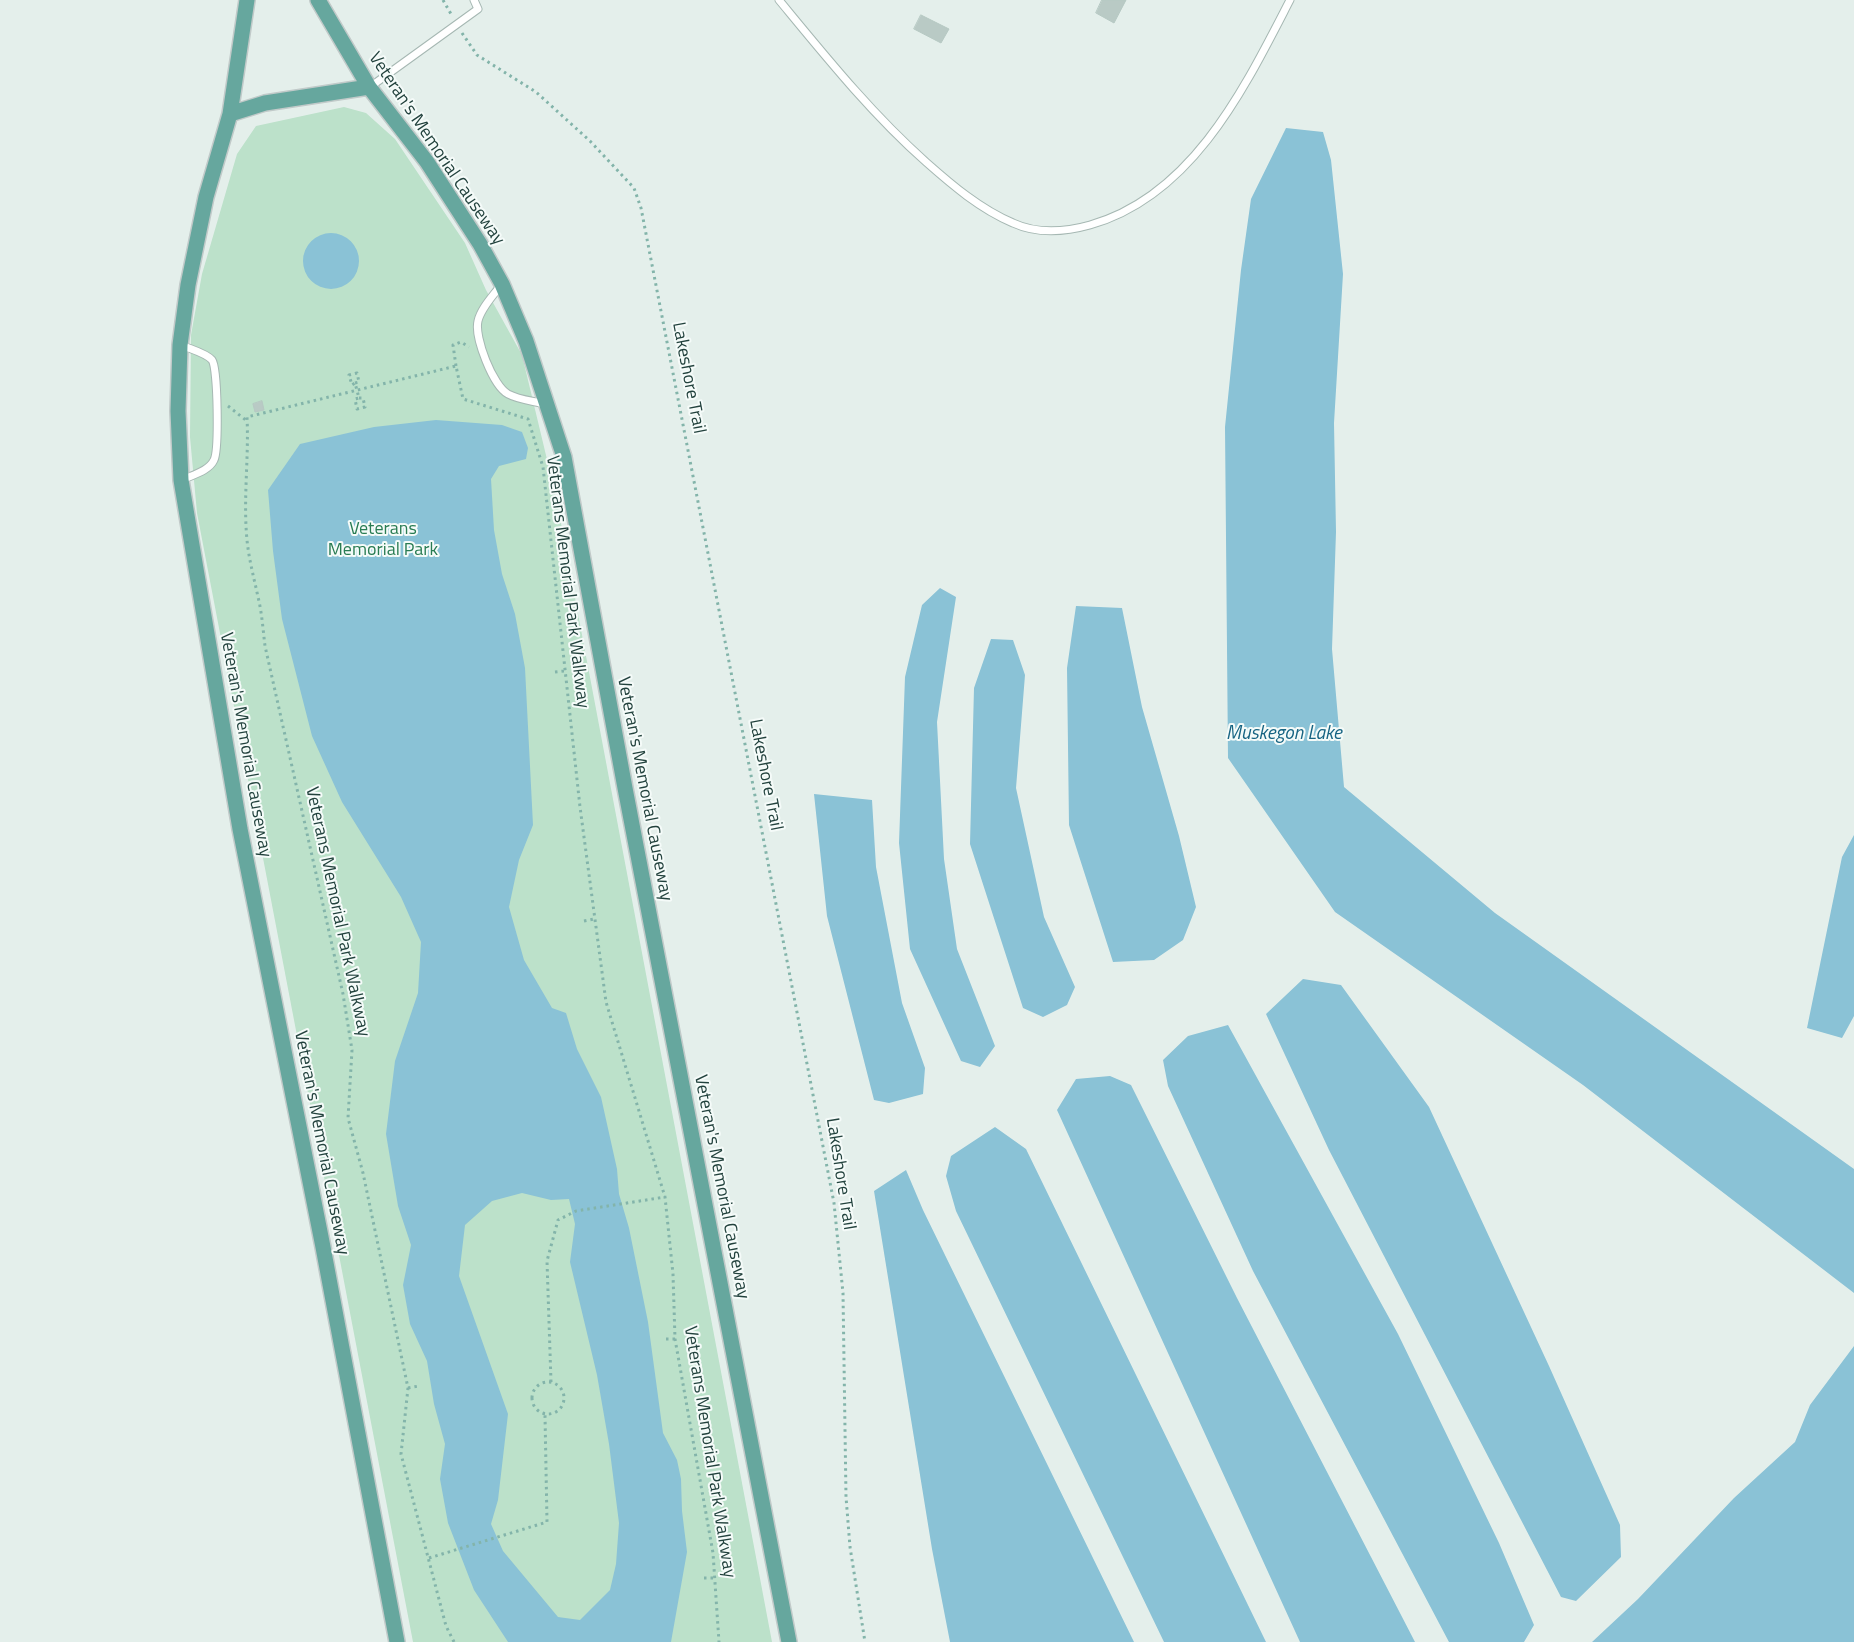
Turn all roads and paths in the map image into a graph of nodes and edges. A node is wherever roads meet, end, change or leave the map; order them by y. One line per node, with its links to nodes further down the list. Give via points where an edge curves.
1 (247, 0): 9 (main road, Veteran's Memorial Causeway)
2 (318, 0): 8 (main road, Veteran's Memorial Causeway)
3 (443, 0): 7 (path, Lakeshore Trail)
4 (474, 0): 7 (lane, via 478,9)
5 (779, 0): 6 (lane, via 850,87 900,139 952,185 1014,224 1041,230 1069,231 1113,218 1188,164 1229,112)
6 (1290, 0)
7 (458, 25): 8 (lane); 39 (path, Lakeshore Trail, via 477,56 536,92 590,141 634,188 641,208 834,1203 842,1293 847,1514)
8 (369, 87): 9 (main road, via 265,102); 10 (main road, Veteran's Memorial Causeway, via 427,162)
9 (230, 114): 11 (main road, Veteran's Memorial Causeway, via 204,207)
10 (502, 284): 12 (lane, via 478,319 477,332); 18 (main road, Veteran's Memorial Causeway)
11 (180, 345): 17 (lane, via 211,360); 20 (main road, Veteran's Memorial Causeway)
12 (485, 358): 13 (path, via 461,342 453,345); 18 (lane, via 502,391)
13 (456, 366): 15 (path); 21 (path, Veterans Memorial Park Walkway, via 463,399 528,419 543,467)
14 (355, 384): 15 (path)
15 (356, 391): 16 (path); 19 (path, via 247,417)
16 (359, 398)
17 (216, 399): 19 (path); 20 (lane, via 215,459 206,469)
18 (548, 405): 38 (main road, Veteran's Memorial Causeway, via 564,457)
19 (247, 422): 30 (path, Veterans Memorial Park Walkway, via 245,500 250,565 283,733 343,994 352,1050 348,1118 363,1173)
20 (181, 480): 35 (main road, Veteran's Memorial Causeway, via 240,829)
21 (564, 671): 22 (path); 23 (path, Veterans Memorial Park Walkway)
22 (554, 672)
23 (594, 919): 24 (path); 25 (path, Veterans Memorial Park Walkway, via 606,1002)
24 (584, 921)
25 (665, 1197): 26 (path, Veterans Memorial Park Walkway, via 673,1274); 28 (path, via 576,1211 558,1220 547,1261)
26 (675, 1339): 27 (path); 34 (path, Veterans Memorial Park Walkway, via 696,1449)
27 (666, 1340)
28 (551, 1382): 31 (path, via 538,1385 532,1396 534,1407); 31 (path, via 562,1390 565,1400 561,1409)
29 (419, 1386): 30 (path)
30 (408, 1388): 32 (path, Veterans Memorial Park Walkway, via 401,1454)
31 (545, 1415): 32 (path, via 548,1522)
32 (428, 1558): 36 (path, Veterans Memorial Park Walkway, via 446,1626)
33 (704, 1578): 34 (path)
34 (715, 1578): 37 (path, Veterans Memorial Park Walkway)
35 (397, 1642)
36 (454, 1642)
37 (719, 1642)
38 (789, 1642)
39 (865, 1642)

